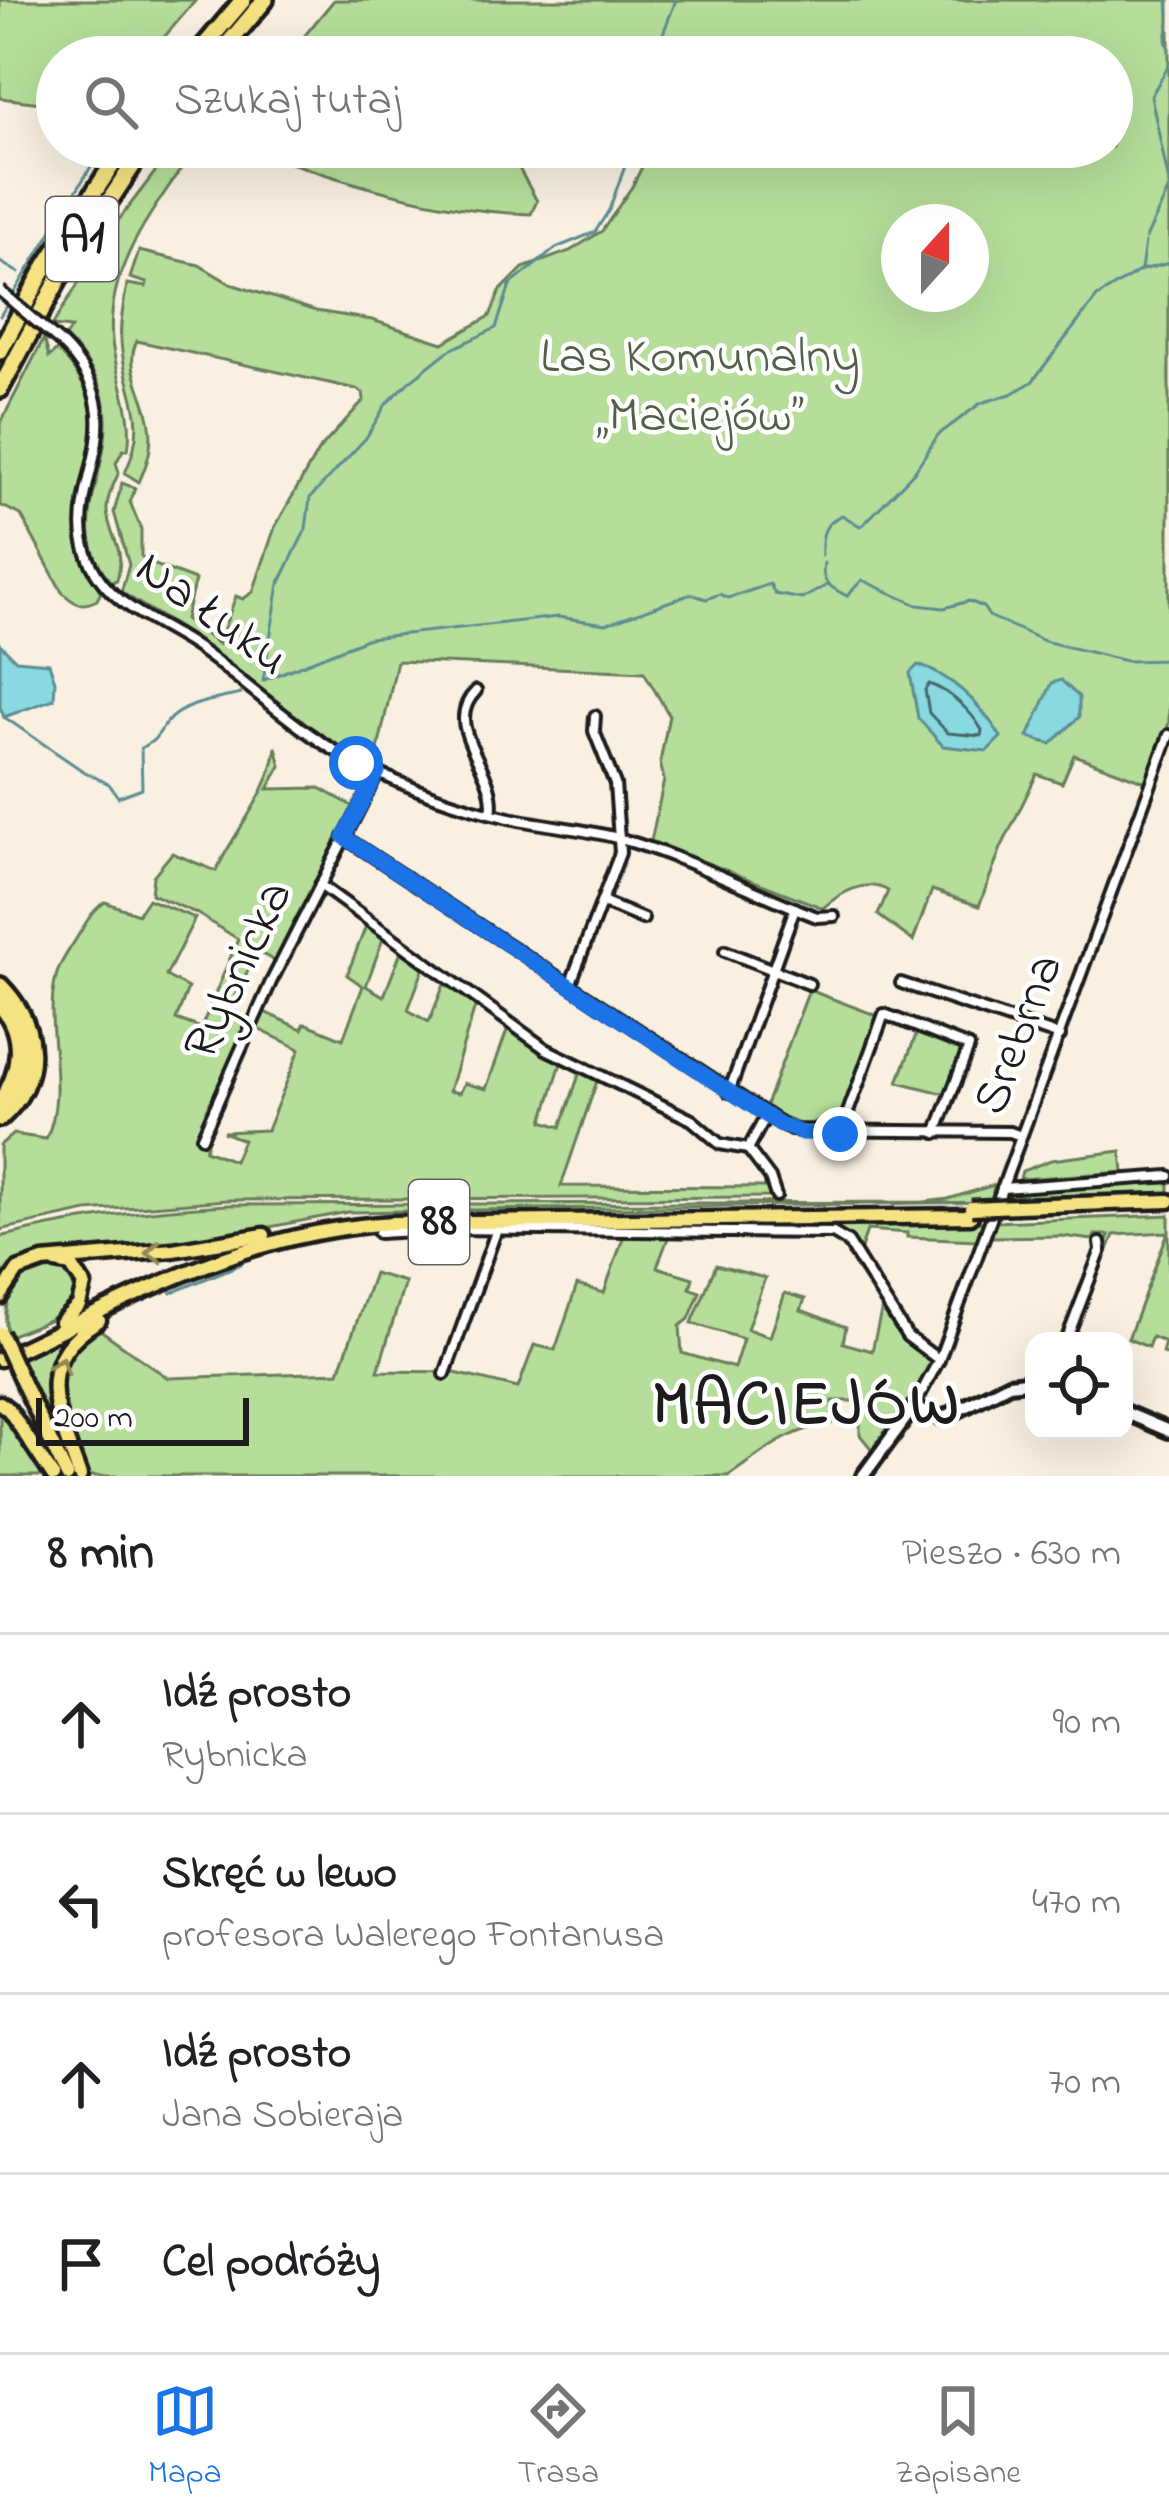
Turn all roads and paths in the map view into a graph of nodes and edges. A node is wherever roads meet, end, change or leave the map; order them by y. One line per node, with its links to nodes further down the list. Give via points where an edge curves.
1 (243, 0): 3 (highway)
2 (265, 0): 4 (highway)
3 (213, 36)
4 (235, 36)
5 (110, 168): 8 (highway, A1)
6 (131, 168): 9 (highway, A1, via 63,271)
7 (0, 291): 13 (street, Na Łuku, bridge, via 90,378 100,432 82,527 103,584 331,748)
8 (0, 351)
9 (0, 389)
10 (476, 691): 14 (street, via 462,720 492,796)
11 (595, 716): 16 (street, via 614,775)
12 (1169, 736): 29 (street, Srebrna)
13 (378, 772): 14 (street, Na Łuku); 15 (street, Rybnicka)
14 (490, 813): 16 (street, Na Łuku)
15 (344, 837): 17 (street, Rybnicka); 26 (street)
16 (620, 838): 18 (street); 19 (street, Na Łuku)
17 (320, 885): 37 (street, Rybnicka); 38 (street, via 541,1046 692,1120 720,1144)
18 (602, 902): 21 (street); 26 (street)
19 (795, 908): 20 (street, Na Łuku); 23 (street)
20 (834, 916)
21 (643, 919)
22 (725, 951): 23 (street)
23 (773, 971): 25 (street); 30 (street)
24 (901, 983): 29 (street)
25 (809, 984)
26 (570, 985): 30 (street)
27 (0, 986): 33 (highway, via 25,1017 32,1057 24,1089)
28 (0, 1004): 31 (highway, via 20,1056)
29 (1060, 1036): 36 (street, Srebrna)
30 (729, 1092): 32 (street)
31 (0, 1104)
32 (766, 1116): 35 (street, via 796,1132); 38 (street)
33 (0, 1118)
34 (936, 1133): 35 (street); 35 (street, via 969,1047 884,1014); 36 (street)
35 (840, 1134)
36 (1021, 1136): 40 (street, Srebrna)
37 (202, 1137)
38 (748, 1149): 41 (street)
39 (1169, 1176): 40 (street)
40 (1002, 1188): 55 (street, Srebrna)
41 (776, 1196)
42 (1169, 1204): 43 (main road, 88, bridge)
43 (971, 1212): 46 (main road, 88, via 393,1215); 49 (main road, 88, via 355,1225 242,1250)
44 (497, 1229): 45 (street); 55 (street, via 824,1232 844,1238 907,1336); 56 (street)
45 (379, 1233)
46 (264, 1235): 48 (main road, one-way to 48); 51 (main road, 88)
47 (1100, 1243): 52 (street)
48 (43, 1261): 50 (main road, via 18,1270); 51 (main road, via 71,1265 84,1285 79,1305)
49 (151, 1288): 54 (main road, 88); 64 (main road, one-way to 49, via 53,1391 58,1360 88,1327)
50 (0, 1297)
51 (61, 1322): 54 (main road, 88)
52 (1069, 1332)
53 (0, 1333): 63 (main road, bridge)
54 (0, 1355)
55 (938, 1360): 59 (street, Srebrna)
56 (445, 1374)
57 (1025, 1383): 59 (street, via 938,1418)
58 (0, 1403): 62 (main road)
59 (913, 1408): 65 (street)
60 (1133, 1416): 61 (street)
61 (1169, 1431)
62 (53, 1476)
63 (67, 1476)
64 (80, 1476)
65 (863, 1476)

